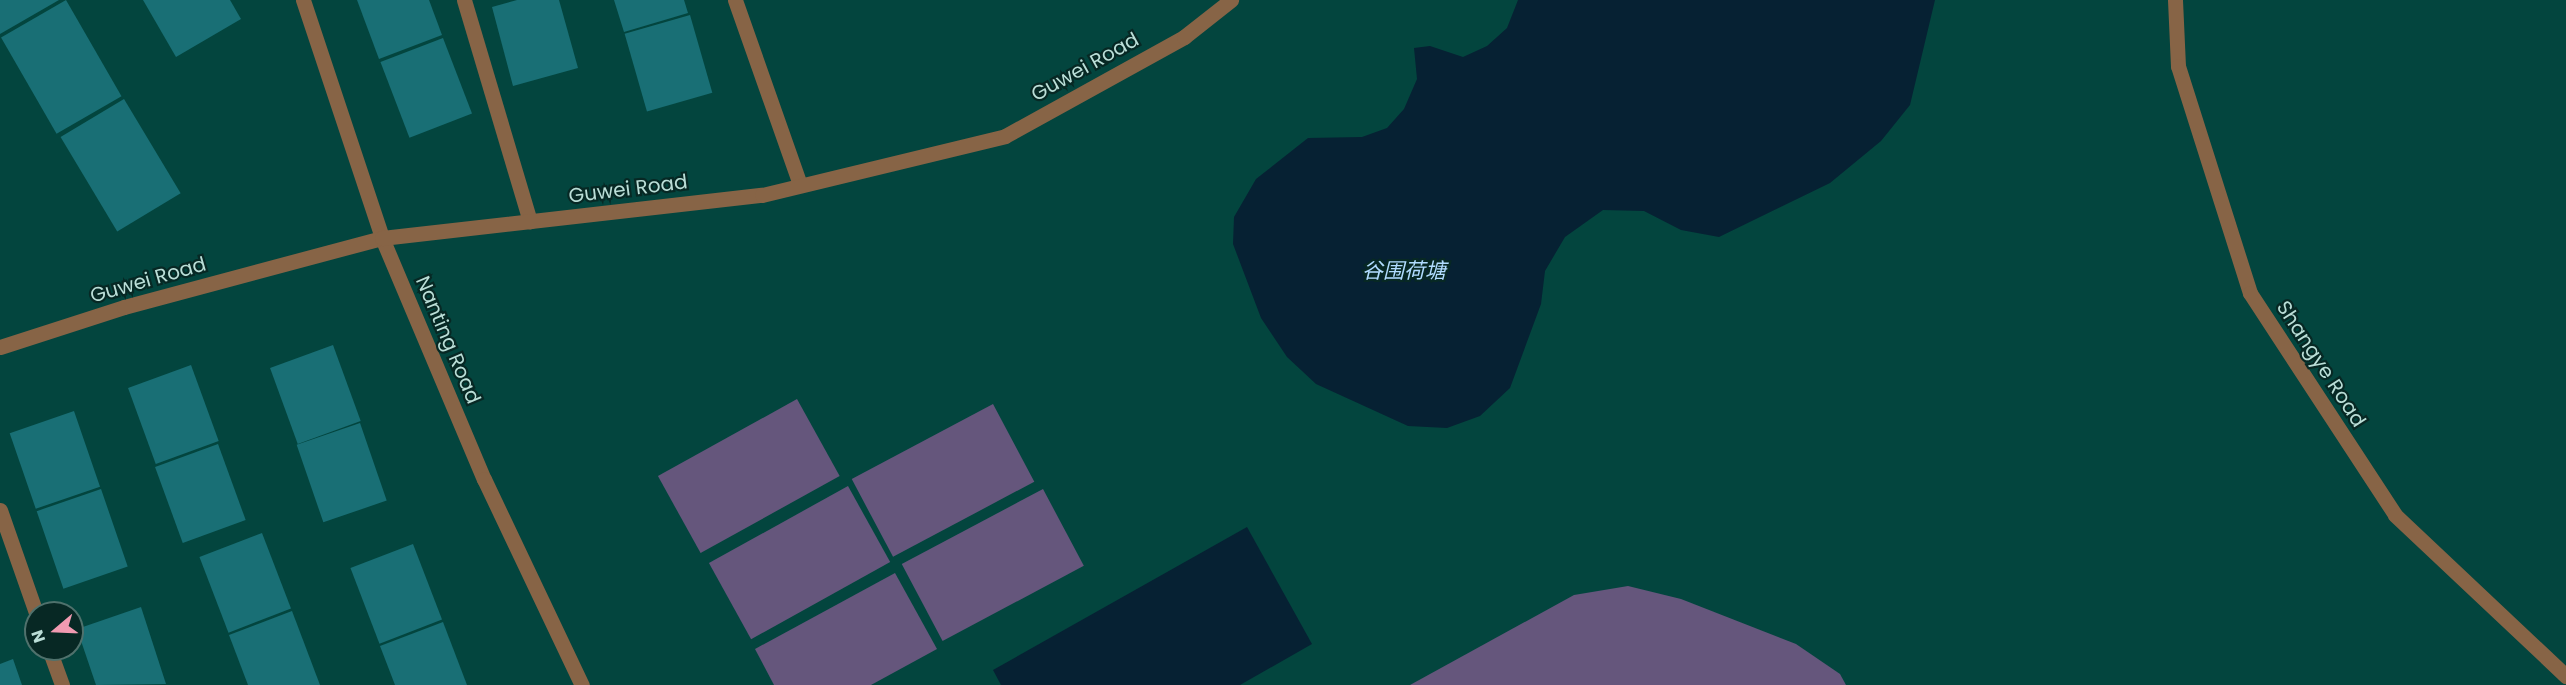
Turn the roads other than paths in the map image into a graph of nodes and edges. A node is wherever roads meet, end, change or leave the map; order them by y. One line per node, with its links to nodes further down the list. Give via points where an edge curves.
1 (303, 0): 8 (street, Nanting Road)
2 (464, 0): 7 (street)
3 (735, 0): 6 (street)
4 (1231, 0): 6 (street, Guwei Road, via 1184,36 1005,136)
5 (2175, 0): 13 (street, Shangye Road, via 2178,66 2250,293 2395,515)
6 (800, 185): 7 (street, Guwei Road, via 762,195)
7 (530, 221): 8 (street, Guwei Road)
8 (382, 238): 9 (street, Guwei Road, via 124,307); 15 (street, Nanting Road, via 484,479)
9 (0, 347)
10 (0, 510): 11 (street)
11 (32, 601)
12 (53, 661): 14 (street)
13 (2566, 676)
14 (62, 685)
15 (582, 685)

